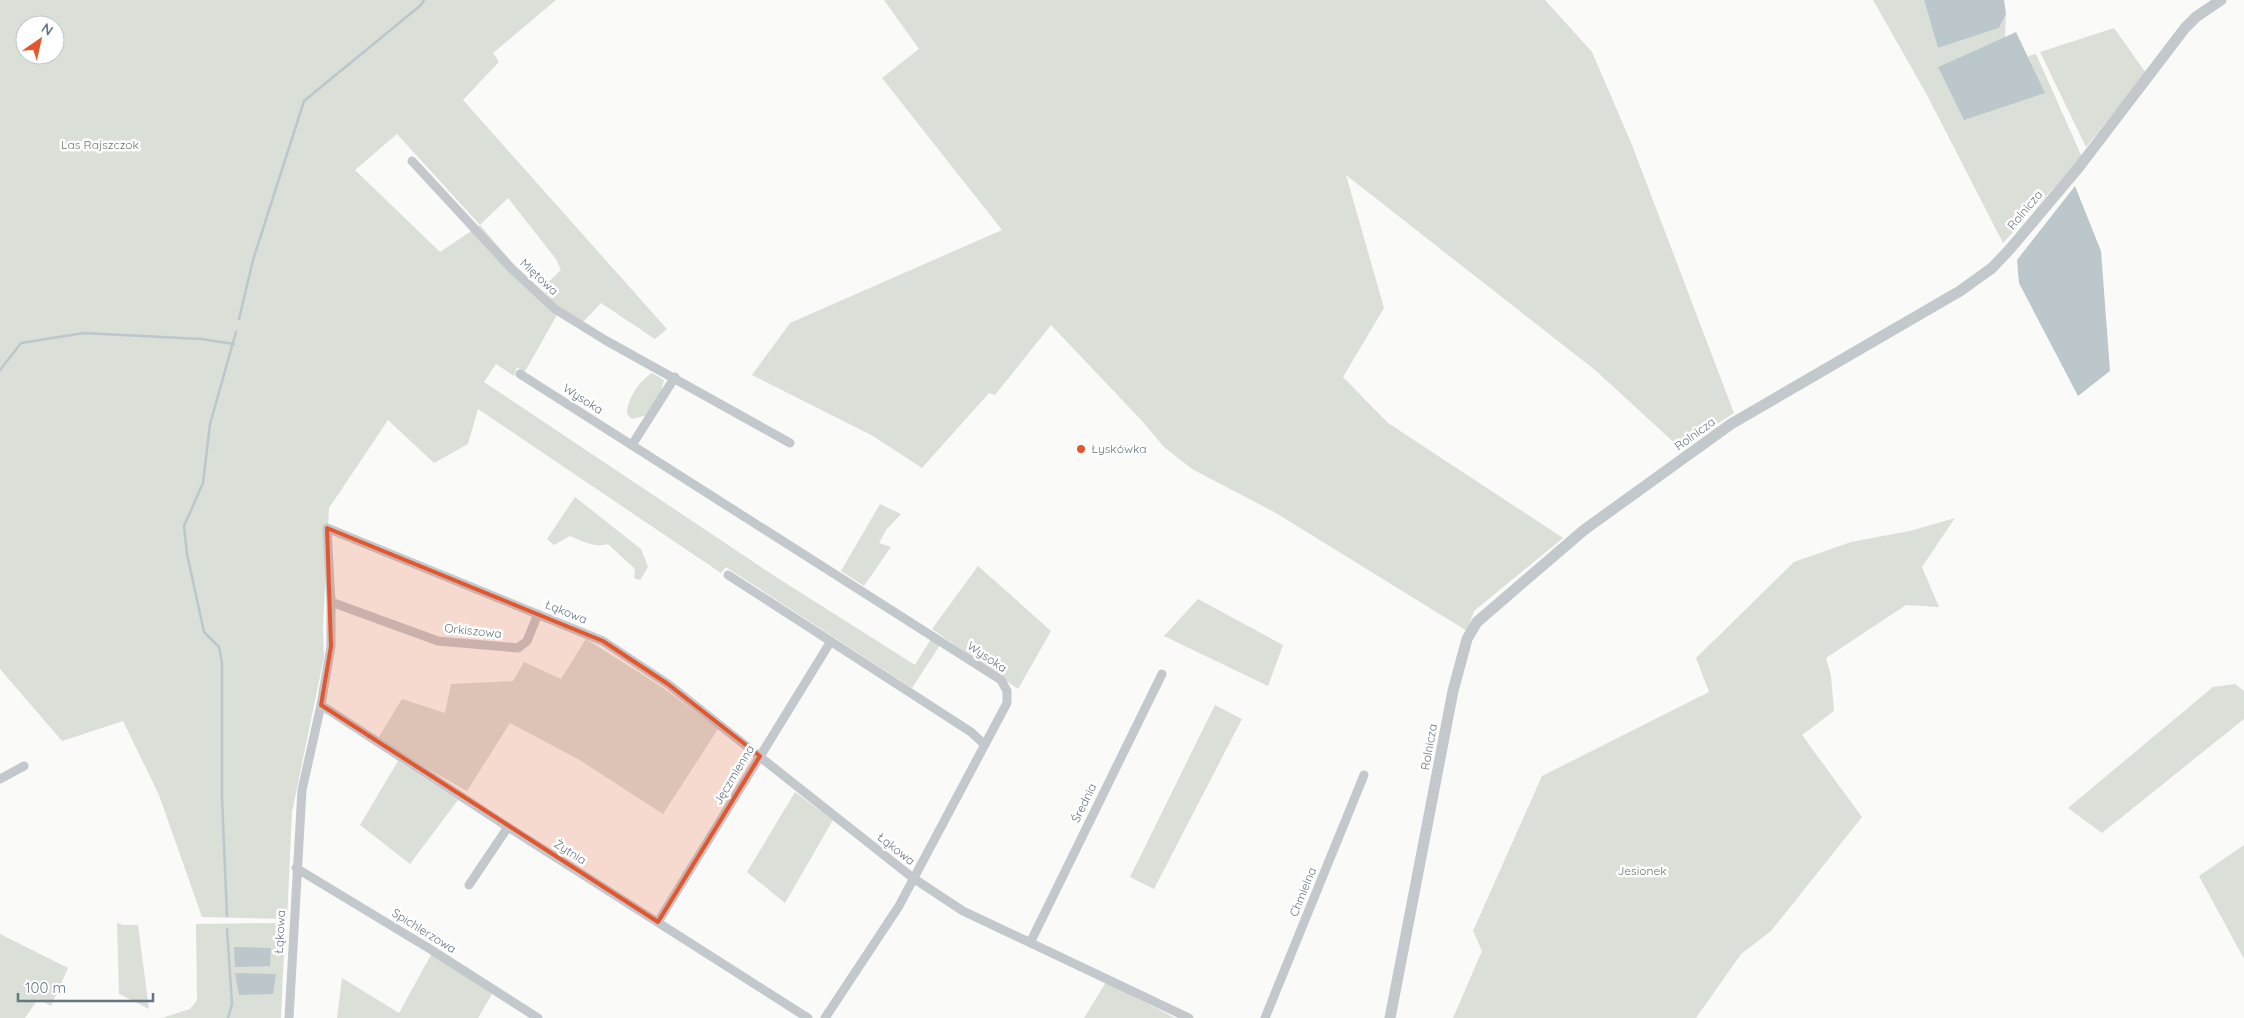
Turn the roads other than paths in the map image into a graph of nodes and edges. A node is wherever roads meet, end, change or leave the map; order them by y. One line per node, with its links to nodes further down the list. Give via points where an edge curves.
1 (2221, 0): 30 (street, Rolnicza, via 2185,28 2079,167 1992,268 1960,291 1731,424 1584,530 1477,622 1467,639 1453,691)
2 (412, 161): 4 (street, Miętowa, via 510,267 555,309)
3 (520, 374): 6 (street, Wysoka)
4 (675, 377): 5 (street, Miętowa); 6 (street)
5 (790, 443)
6 (632, 445): 13 (street, Wysoka, via 1001,680 1008,691 1007,703)
7 (728, 575): 10 (street)
8 (331, 602): 9 (street, Orkiszowa, via 438,641 518,648 527,641); 9 (street, Łąkowa, via 327,528); 12 (street, Łąkowa, via 331,646)
9 (538, 614): 14 (street, Łąkowa, via 603,641 635,661)
10 (832, 641): 13 (street); 14 (street, Jęczmienna)
11 (1162, 674): 23 (street, Średnia)
12 (321, 705): 18 (street, Żytnia); 19 (street, Łąkowa, via 302,790)
13 (985, 744): 20 (street, Wysoka)
14 (760, 756): 20 (street, Łąkowa); 22 (street, Jęczmienna)
15 (24, 766): 17 (street)
16 (1364, 775): 29 (street, Chmielna)
17 (0, 779)
18 (508, 827): 21 (street); 22 (street, Żytnia)
19 (296, 868): 24 (street, Łąkowa); 25 (street, Spichlerzowa)
20 (913, 878): 23 (street, Łąkowa, via 963,911); 27 (street, Wysoka, via 899,906)
21 (469, 885)
22 (658, 922): 26 (street, Żytnia)
23 (1030, 943): 28 (street, Łąkowa)
24 (288, 1018)
25 (538, 1018)
26 (808, 1018)
27 (825, 1018)
28 (1189, 1018)
29 (1265, 1018)
30 (1390, 1018)

